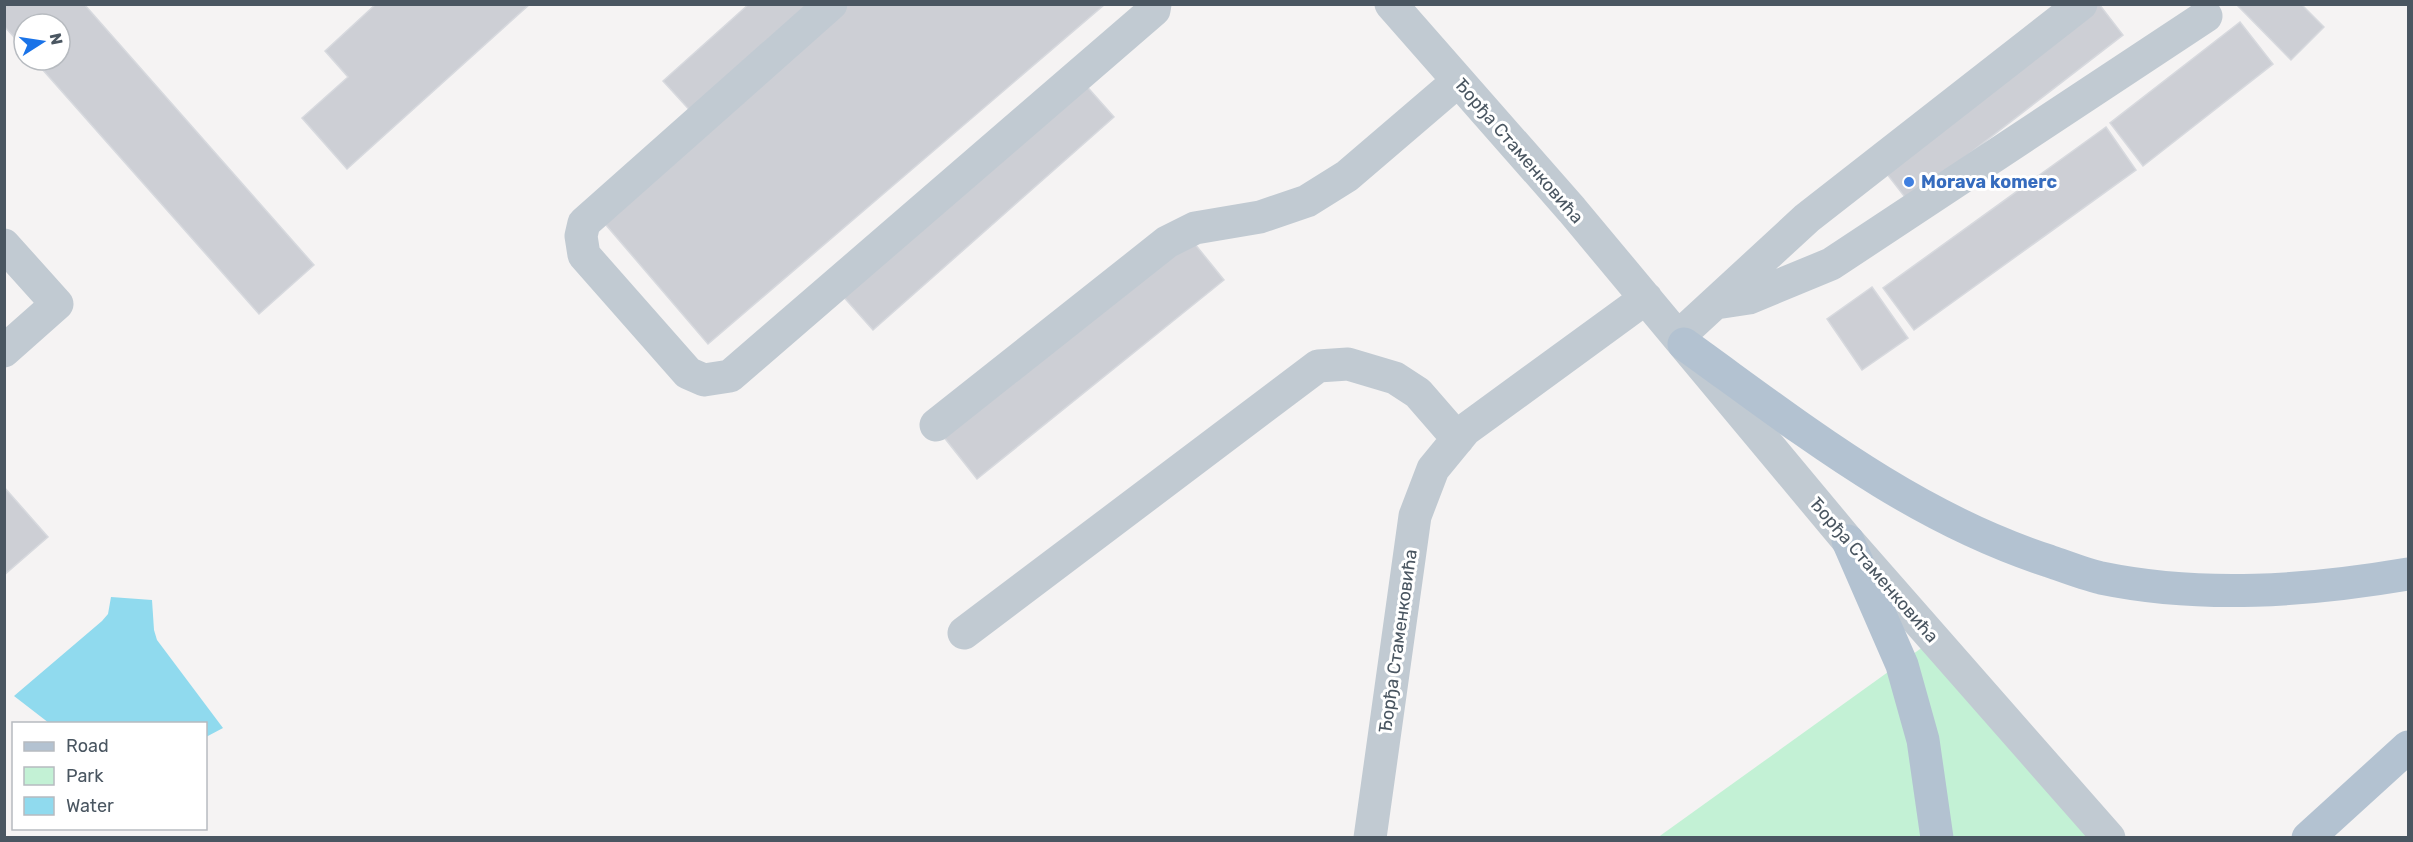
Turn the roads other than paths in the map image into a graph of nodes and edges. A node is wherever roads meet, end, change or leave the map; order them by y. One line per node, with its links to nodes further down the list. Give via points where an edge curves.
1 (831, 4): 2 (street, via 584,223 584,255 688,373 704,380 730,375 1154,10)
2 (1155, 4)
3 (1391, 4): 6 (street, Ђорђа Стаменковића)
4 (2081, 4): 9 (street, via 1808,218)
5 (2206, 16): 9 (street, via 1831,264 1749,298)
6 (1458, 81): 8 (street, Ђорђа Стаменковића); 12 (street, via 1347,176 1307,201 1260,217 1195,228 1167,242)
7 (4, 245): 11 (street, via 57,304)
8 (1646, 298): 10 (street, Ђорђа Стаменковића); 13 (street, Ђорђа Стаменковића, via 1464,430)
9 (1716, 303): 10 (street)
10 (1681, 341): 14 (street, Ђорђа Стаменковића); 15 (main road, via 1835,452 1916,504 2010,548 2100,578 2178,589 2260,591 2342,585)
11 (4, 351)
12 (936, 425)
13 (1458, 439): 16 (street, via 1418,393 1395,378 1348,364 1318,366); 18 (street, Ђорђа Стаменковића, via 1433,469 1415,516)
14 (1848, 541): 19 (main road, via 1902,665 1923,740); 20 (street, Ђорђа Стаменковића)
15 (2409, 574)
16 (964, 633)
17 (2409, 747): 21 (main road)
18 (1370, 837)
19 (1937, 837)
20 (2109, 837)
21 (2308, 837)

